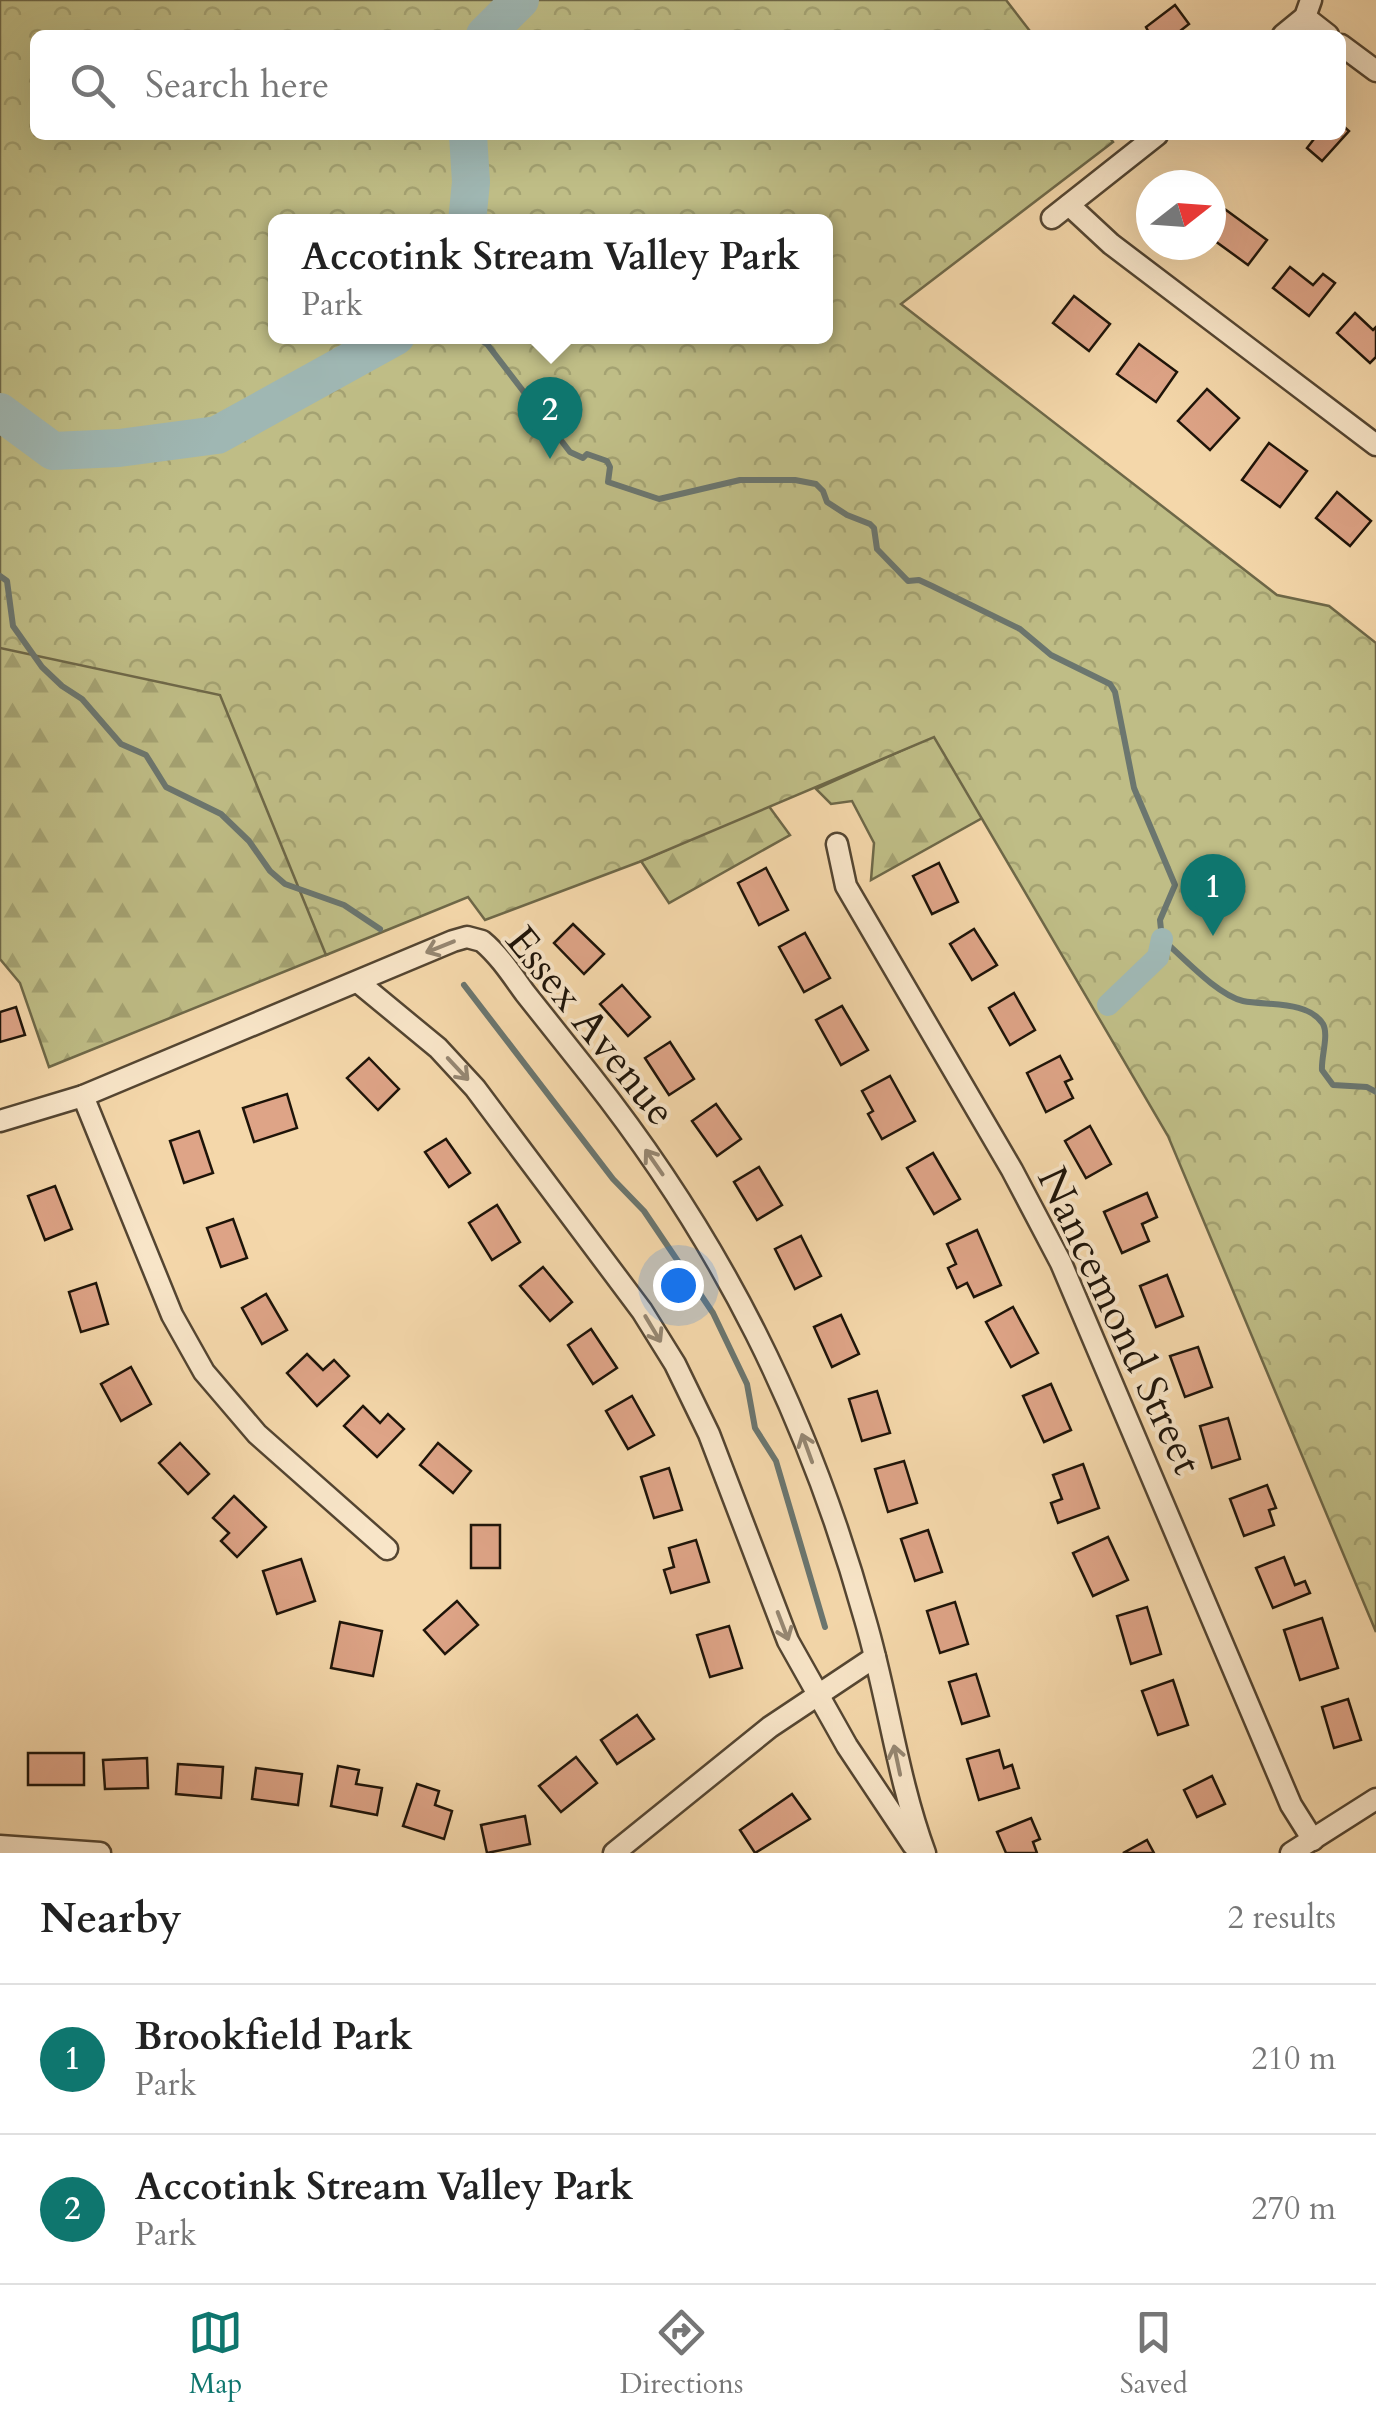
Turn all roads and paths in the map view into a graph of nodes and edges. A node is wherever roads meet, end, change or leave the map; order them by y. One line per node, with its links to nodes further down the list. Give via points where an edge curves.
1 (1308, 8): 2 (street); 3 (street)
2 (1288, 30)
3 (1324, 30)
4 (1346, 48): 5 (street)
5 (1376, 71)
6 (1151, 140): 7 (street, via 1060,212 1112,244)
7 (1376, 445)
8 (837, 844): 16 (street, Nancemond Street, via 846,886 1062,1263 1291,1805)
9 (358, 982): 10 (street); 13 (street, Essex Avenue, one-way to 9, via 830,1508 763,1343 679,1198 610,1100 476,938); 14 (street, Essex Avenue, one-way to 14, via 475,1088 642,1310 709,1434 788,1641)
10 (83, 1096): 11 (street); 12 (street, via 172,1315 204,1372 258,1434)
11 (0, 1122)
12 (387, 1549)
13 (875, 1657): 14 (street); 20 (street, Essex Avenue, one-way to 13)
14 (818, 1694): 19 (street); 20 (street, Essex Avenue)
15 (1376, 1800): 16 (street)
16 (1313, 1840): 21 (street)
17 (0, 1846): 18 (street)
18 (98, 1853)
19 (614, 1853)
20 (921, 1853)
21 (1292, 1853)

